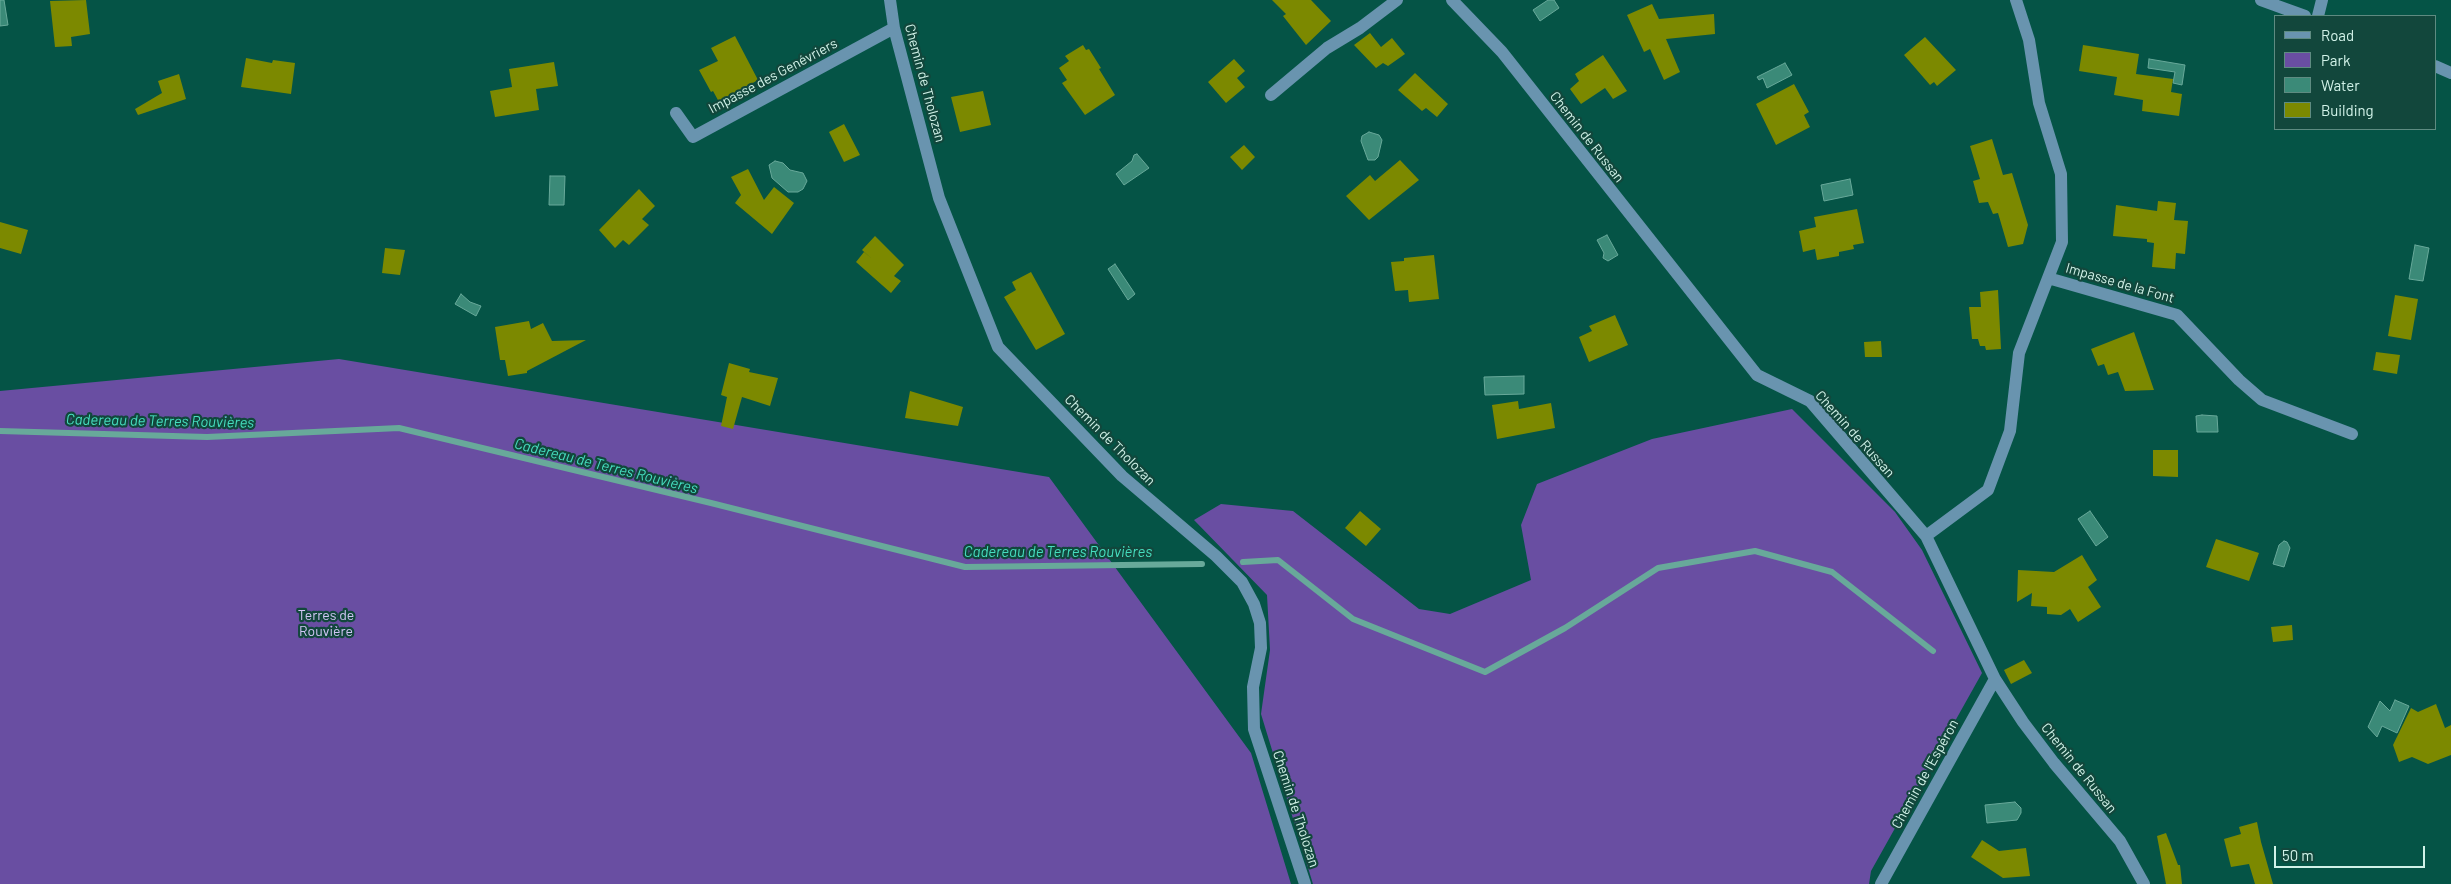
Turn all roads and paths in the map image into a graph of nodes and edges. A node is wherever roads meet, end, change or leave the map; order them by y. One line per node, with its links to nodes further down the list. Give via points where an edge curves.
1 (890, 0): 9 (street, Chemin de Tholozan)
2 (1397, 0): 12 (street, via 1326,48)
3 (1452, 0): 16 (street, Chemin de Russan, via 1502,52 1757,375 1810,401)
4 (2016, 0): 14 (street, via 2029,40 2039,103 2061,174 2062,242)
5 (2261, 0): 7 (street)
6 (2322, 0): 8 (street)
7 (2302, 15)
8 (2318, 15)
9 (894, 28): 13 (street, Impasse des Genévriers, via 693,137); 18 (street, Chemin de Tholozan, via 939,198 998,347 1122,476 1242,582 1254,604 1260,623 1261,648 1253,687 1254,729)
10 (2436, 66): 11 (street)
11 (2451, 73)
12 (1271, 95)
13 (676, 113)
14 (2048, 278): 15 (street, Impasse de la Font, via 2177,315 2262,400); 16 (street, via 2019,353 2010,432 1988,490)
15 (2352, 434)
16 (1926, 536): 17 (street, Chemin de Russan)
17 (1995, 679): 19 (street, Chemin de l'Espéron); 20 (street, Chemin de Russan, via 2054,763 2120,841)
18 (1305, 884)
19 (1881, 884)
20 (2144, 884)

